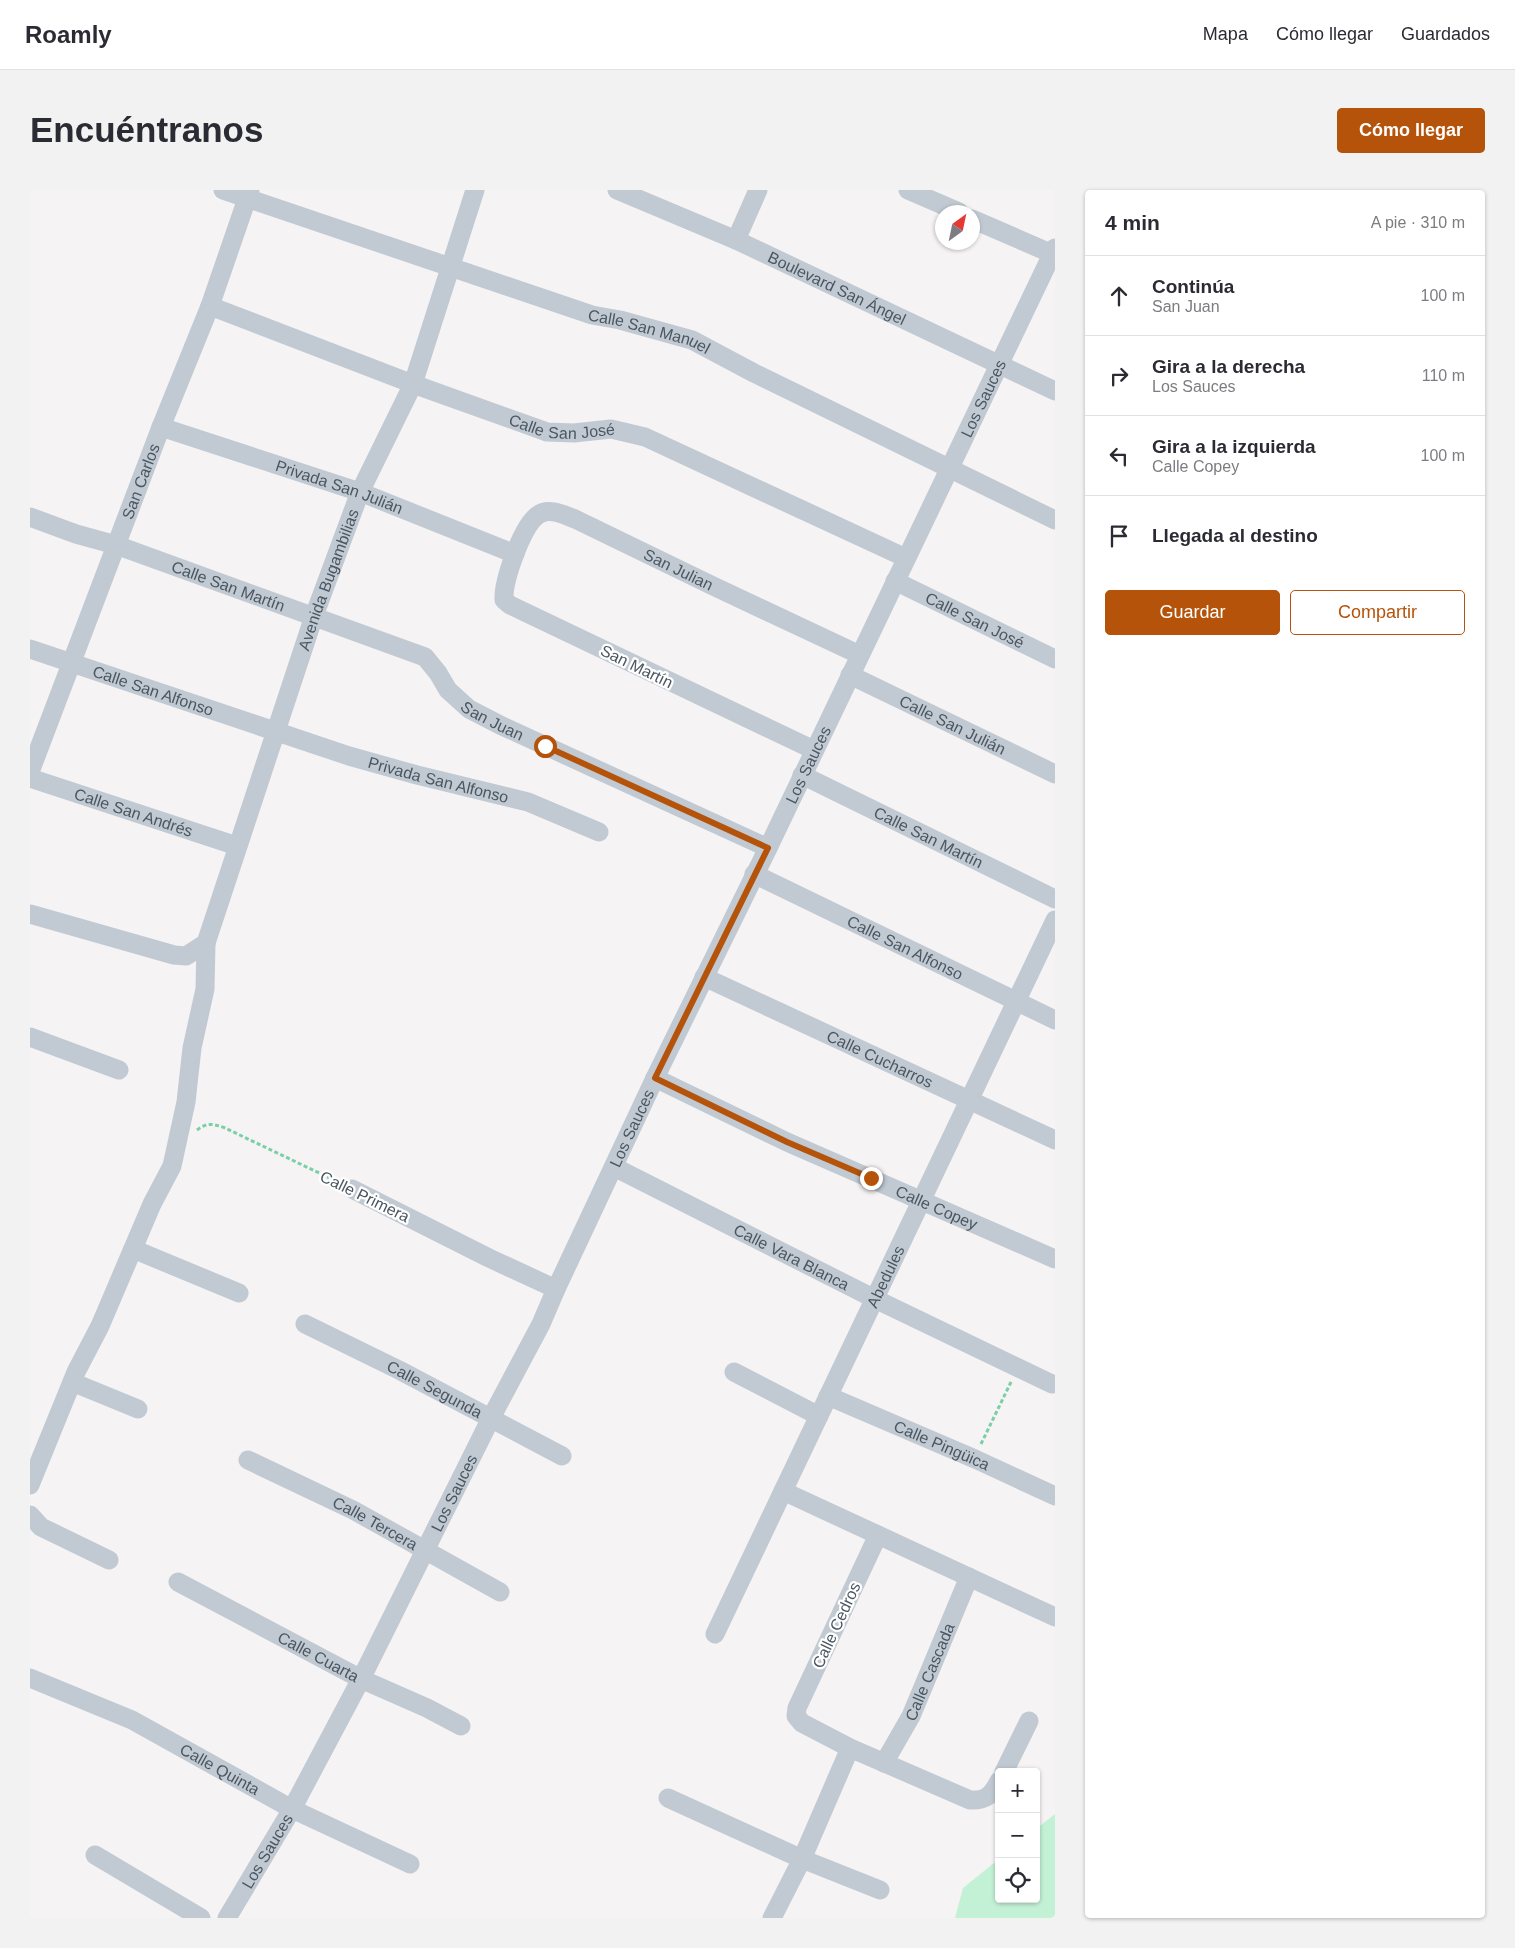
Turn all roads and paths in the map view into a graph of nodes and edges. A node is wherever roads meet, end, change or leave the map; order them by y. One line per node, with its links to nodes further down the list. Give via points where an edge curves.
1 (223, 190): 6 (street, Calle San Manuel)
2 (475, 190): 11 (street, Avenida Bugambilias)
3 (617, 190): 9 (street, Boulevard San Ángel)
4 (758, 190): 9 (street)
5 (908, 190): 7 (street)
6 (249, 194): 11 (street, Calle San Manuel); 12 (street, San Carlos)
7 (943, 205)
8 (980, 222): 10 (street)
9 (736, 240): 13 (street, Boulevard San Ángel)
10 (1054, 252): 13 (street, Los Sauces)
11 (450, 267): 14 (street, Avenida Bugambilias); 17 (street, Calle San Manuel, via 592,315 692,340)
12 (210, 306): 14 (street, Calle San José); 16 (street, San Carlos)
13 (999, 365): 15 (street, Boulevard San Ángel); 17 (street, Los Sauces)
14 (413, 384): 18 (street, Avenida Bugambilias); 23 (street, Calle San José, via 547,432 611,429 645,437)
15 (1055, 391)
16 (161, 427): 18 (street, Privada San Julián); 21 (street, San Carlos)
17 (949, 468): 20 (street, Calle San Manuel); 23 (street, Los Sauces)
18 (360, 492): 22 (street, Privada San Julián); 25 (street, Avenida Bugambilias)
19 (30, 517): 21 (street, Calle San Martín)
20 (1055, 520)
21 (116, 545): 25 (street, Calle San Martín); 30 (street, San Carlos)
22 (515, 554): 27 (street, San Julian, via 531,523 539,514 553,511); 33 (street, San Martín, via 504,592 504,600 510,605)
23 (906, 558): 24 (street, Los Sauces)
24 (895, 581): 27 (street, Los Sauces); 29 (street, Calle San José)
25 (314, 616): 28 (street, Calle San Martín); 32 (street, Avenida Bugambilias)
26 (30, 649): 30 (street, Calle San Alfonso)
27 (860, 655): 31 (street, Los Sauces)
28 (425, 657): 40 (street, San Juan, via 448,690 469,709)
29 (1055, 659)
30 (71, 663): 32 (street, Calle San Alfonso); 34 (street, San Carlos)
31 (850, 675): 33 (street, Los Sauces); 35 (street, Calle San Julián)
32 (276, 732): 38 (street, Privada San Alfonso, via 417,776 528,802); 39 (street, Avenida Bugambilias)
33 (814, 750): 36 (street, Los Sauces)
34 (30, 772)
35 (1055, 774)
36 (802, 775): 40 (street, Los Sauces); 42 (street, Calle San Martín)
37 (30, 778): 39 (street, Calle San Andrés)
38 (600, 832)
39 (237, 846): 45 (street, Avenida Bugambilias)
40 (768, 848): 41 (street, Los Sauces)
41 (754, 874): 46 (street, Los Sauces); 47 (street, Calle San Alfonso)
42 (1055, 899)
43 (30, 914): 45 (street, via 174,955 186,956)
44 (1055, 920): 47 (street, Abedules)
45 (206, 943): 54 (street, Avenida Bugambilias, via 205,989)
46 (704, 977): 51 (street, Los Sauces); 52 (street, Calle Cucharros)
47 (1016, 1001): 48 (street, Calle San Alfonso); 52 (street, Abedules)
48 (1055, 1020)
49 (30, 1037): 50 (street)
50 (119, 1070)
51 (655, 1078): 55 (street, Los Sauces); 57 (street, Calle Copey, via 787,1142)
52 (969, 1101): 53 (street, Calle Cucharros); 57 (street, Abedules)
53 (1055, 1140)
54 (177, 1146): 56 (path, Calle Primera, via 204,1124 213,1124); 58 (street, Avenida Bugambilias, via 172,1166)
55 (614, 1167): 60 (street, Los Sauces); 62 (street, Calle Vara Blanca)
56 (352, 1189): 60 (street, Calle Primera)
57 (922, 1200): 59 (street, Calle Copey); 62 (street, Abedules)
58 (133, 1249): 61 (street); 66 (street, Avenida Bugambilias)
59 (1055, 1259)
60 (556, 1289): 71 (street, Los Sauces)
61 (239, 1293)
62 (875, 1298): 64 (street, Calle Vara Blanca); 68 (street, Abedules)
63 (305, 1324): 71 (street, Calle Segunda)
64 (1018, 1368): 67 (street, Calle Vara Blanca); 73 (path)
65 (734, 1372): 70 (street)
66 (72, 1382): 69 (street); 75 (street, Avenida Bugambilias)
67 (1052, 1384)
68 (828, 1396): 70 (street, Abedules); 73 (street, Calle Pingüica)
69 (138, 1409)
70 (819, 1416): 76 (street, Abedules)
71 (491, 1418): 72 (street, Calle Segunda); 80 (street, Los Sauces)
72 (562, 1456)
73 (975, 1459): 77 (street, Calle Pingüica)
74 (248, 1460): 80 (street, Calle Tercera, via 353,1510)
75 (30, 1485)
76 (783, 1492): 79 (street); 86 (street, Abedules)
77 (1055, 1496)
78 (30, 1514): 81 (street, via 41,1527)
79 (878, 1535): 82 (street); 91 (street, Calle Cedros, via 797,1708 796,1716 802,1723)
80 (425, 1550): 84 (street, Calle Tercera); 88 (street, Los Sauces)
81 (109, 1560)
82 (969, 1577): 85 (street); 92 (street, Calle Cascada, via 911,1716)
83 (178, 1582): 88 (street, Calle Cuarta)
84 (500, 1592)
85 (1055, 1617)
86 (715, 1634)
87 (30, 1678): 96 (street, Calle Quinta, via 132,1720)
88 (361, 1679): 90 (street, Calle Cuarta); 96 (street, Los Sauces)
89 (1029, 1721): 93 (street)
90 (461, 1726)
91 (850, 1748): 92 (street); 98 (street)
92 (884, 1763): 94 (street, via 970,1800 992,1795)
93 (1006, 1768)
94 (995, 1789)
95 (668, 1798): 98 (street)
96 (292, 1809): 99 (street, Calle Quinta); 102 (street, Los Sauces)
97 (95, 1855): 101 (street)
98 (802, 1859): 100 (street); 103 (street)
99 (410, 1864)
100 (880, 1890)
101 (201, 1918)
102 (227, 1918)
103 (772, 1918)

